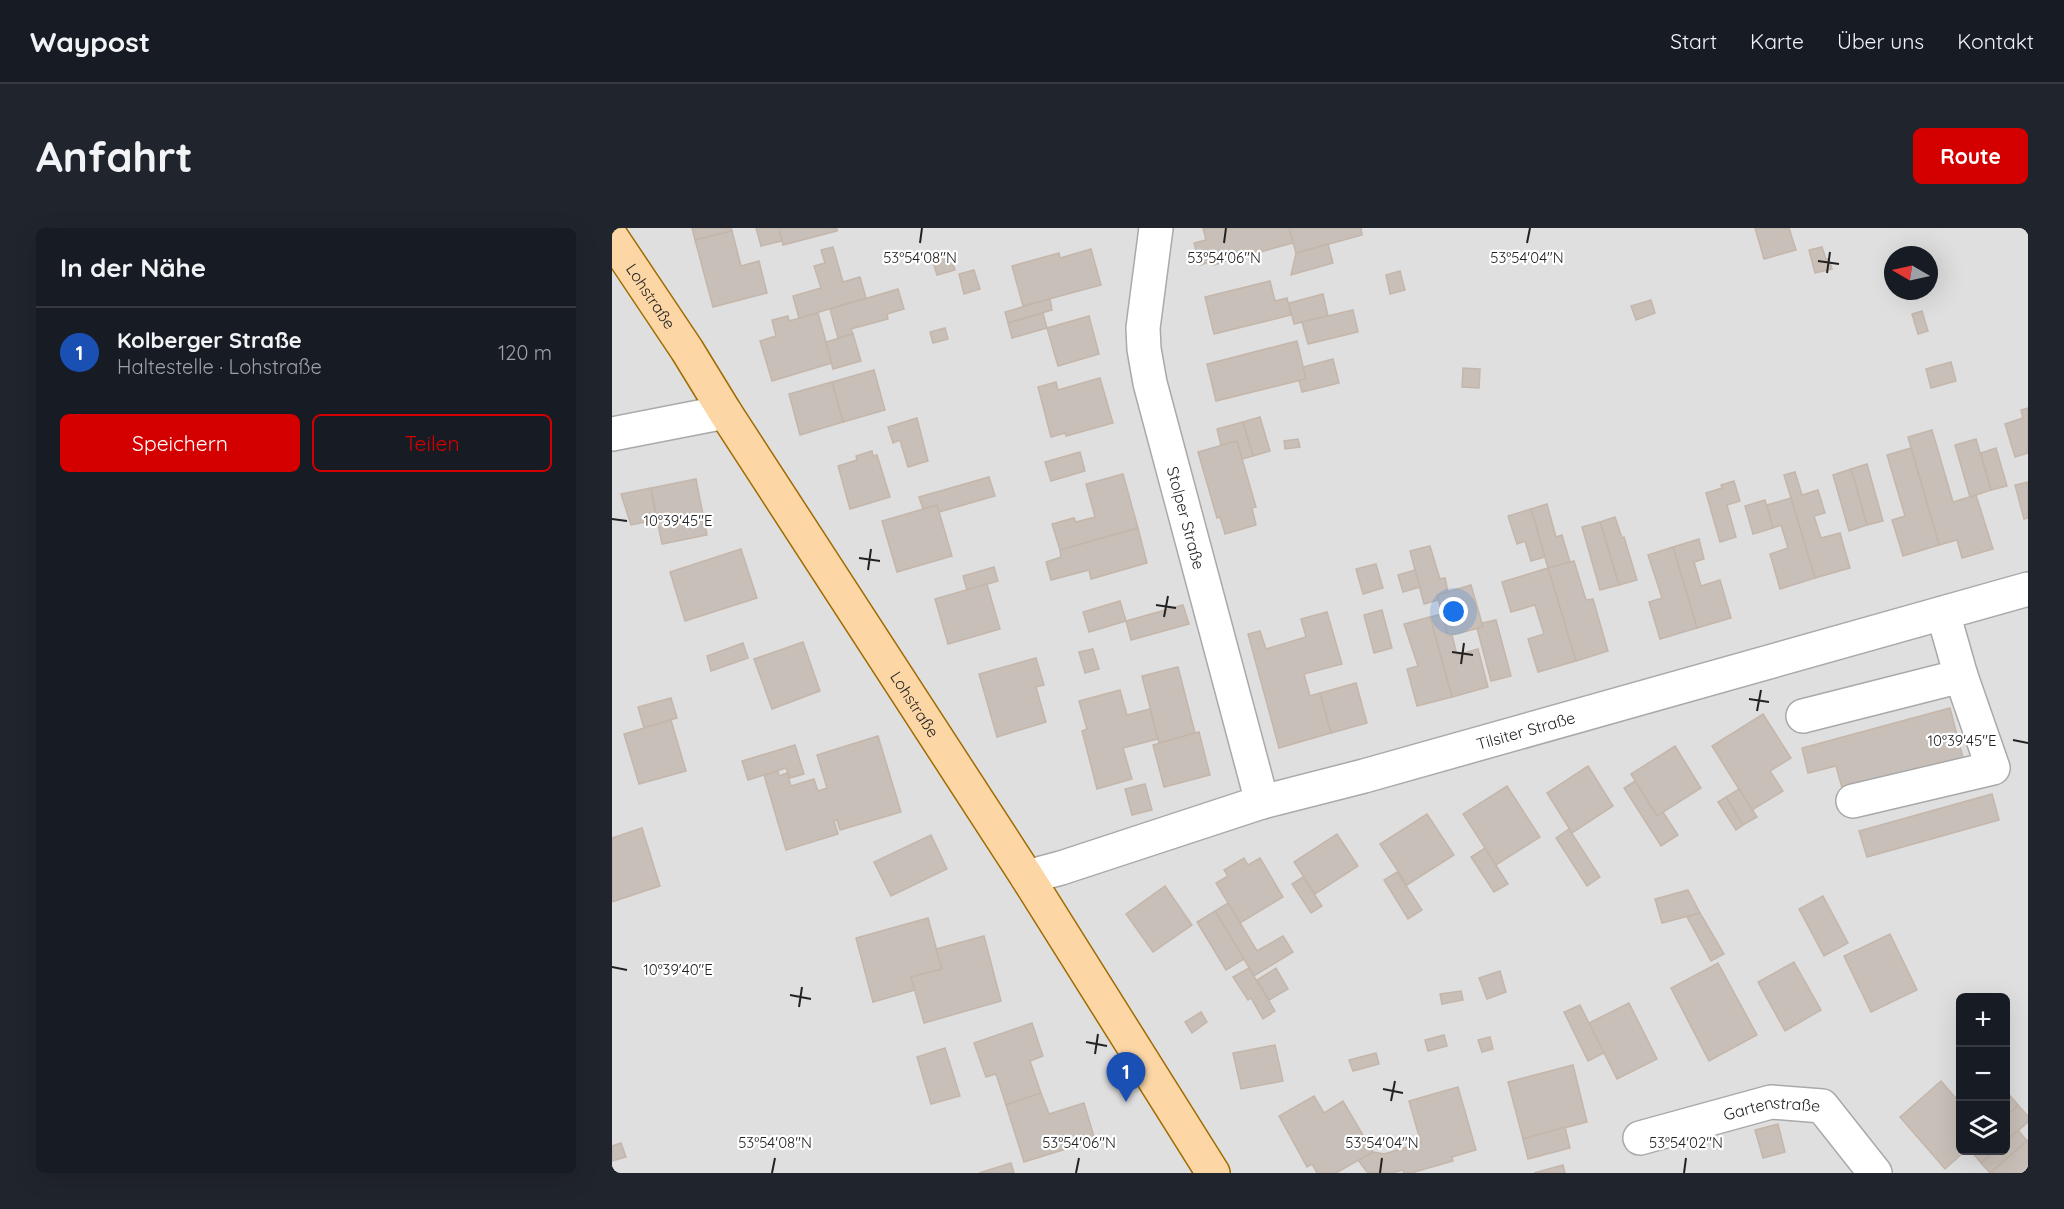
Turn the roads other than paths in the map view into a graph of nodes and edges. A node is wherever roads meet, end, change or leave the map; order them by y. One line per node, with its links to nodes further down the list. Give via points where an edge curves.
1 (1156, 228): 10 (street, Stolper Straße, via 1143,328 1150,383)
2 (612, 238): 3 (main road, Lohstraße)
3 (724, 412): 4 (street); 11 (main road, Lohstraße)
4 (612, 434)
5 (2028, 589): 6 (street, Tilsiter Straße)
6 (1943, 613): 7 (street); 10 (street, Tilsiter Straße, via 1364,777)
7 (1960, 676): 8 (street); 9 (street, via 1992,768)
8 (1803, 716)
9 (1853, 801)
10 (1262, 802): 11 (street, Tilsiter Straße)
11 (1027, 877): 13 (main road, Lohstraße)
12 (1640, 1138): 14 (street, Gartenstraße, via 1771,1102 1822,1106)
13 (1213, 1173)
14 (1875, 1173)

